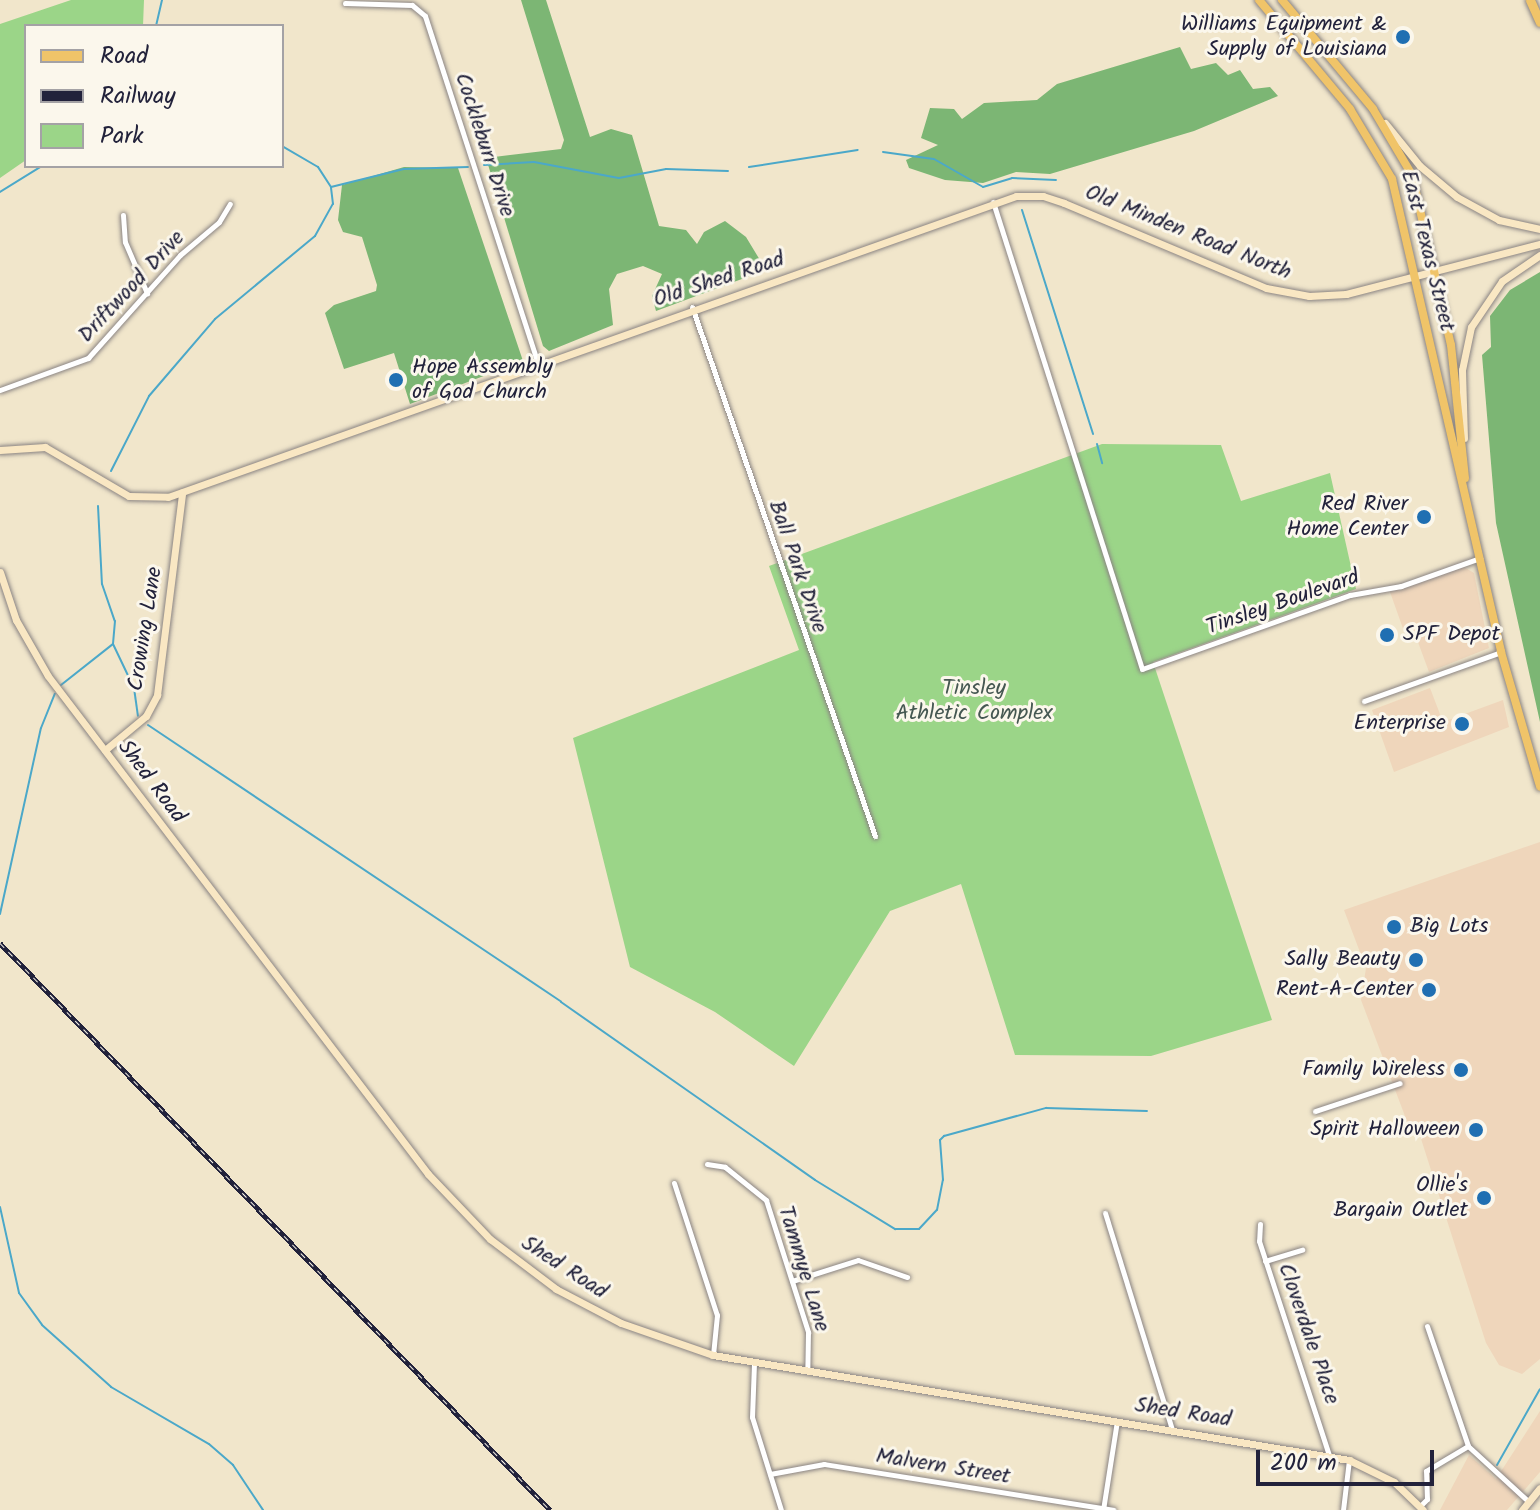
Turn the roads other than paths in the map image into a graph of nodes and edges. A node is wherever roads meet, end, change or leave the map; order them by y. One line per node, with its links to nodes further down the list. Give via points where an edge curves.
1 (1259, 0): 7 (main road, East Texas Street)
2 (1282, 0): 6 (main road, East Texas Street)
3 (1530, 0): 5 (highway)
4 (345, 3): 19 (street, Cockleburr Drive, via 412,5 425,16)
5 (1540, 22)
6 (1346, 76): 7 (street); 8 (main road, East Texas Street)
7 (1332, 88): 16 (main road, East Texas Street, via 1386,164)
8 (1373, 109): 12 (street, via 1448,190 1499,220); 15 (main road, East Texas Street, via 1412,175)
9 (992, 201): 16 (street, Old Minden Road North, via 1043,196 1293,295 1346,294); 18 (street, Old Shed Road); 25 (street, Tinsley Boulevard, via 1142,669 1360,591 1401,586)
10 (230, 204): 17 (street, Driftwood Drive, via 219,222)
11 (123, 215): 17 (street, via 125,242)
12 (1540, 229)
13 (1540, 244): 15 (street, Old Minden Road North)
14 (1540, 255): 22 (street, via 1492,292 1468,337 1462,370)
15 (1436, 270): 16 (street, Old Minden Road North); 22 (main road, East Texas Street, via 1451,345)
16 (1417, 274): 24 (main road, East Texas Street)
17 (147, 293): 20 (street, Driftwood Drive, via 88,358)
18 (692, 307): 19 (street, Old Shed Road); 31 (street, Ball Park Drive)
19 (538, 363): 23 (street, Old Shed Road)
20 (0, 390)
21 (0, 450): 23 (street, Old Shed Road, via 23,445 57,451 129,496)
22 (1464, 468): 24 (main road, East Texas Street)
23 (182, 493): 29 (street, Crowing Lane, via 157,695 139,723)
24 (1468, 503): 25 (main road, East Texas Street)
25 (1481, 557): 27 (main road, East Texas Street)
26 (0, 572): 29 (street, Shed Road, via 35,657)
27 (1501, 652): 28 (street); 30 (main road, East Texas Street)
28 (1364, 701)
29 (105, 750): 43 (street, Shed Road, via 428,1174 467,1217 512,1257 578,1302 666,1341)
30 (1540, 786)
31 (875, 836)
32 (1400, 1083): 33 (street)
33 (1315, 1111)
34 (707, 1164): 41 (street, Tammye Lane, via 725,1167 763,1196)
35 (674, 1183): 43 (street, via 717,1315)
36 (1105, 1213): 47 (street)
37 (1260, 1224): 39 (street, Cloverdale Place)
38 (1302, 1250): 39 (street)
39 (1265, 1261): 49 (street, Cloverdale Place)
40 (907, 1277): 41 (street, via 858,1260)
41 (792, 1281): 45 (street, Tammye Lane, via 810,1341)
42 (1427, 1326): 48 (street)
43 (713, 1355): 44 (street, Shed Road)
44 (754, 1363): 45 (street, Shed Road); 51 (street, via 750,1408)
45 (807, 1371): 46 (street, Shed Road)
46 (1117, 1420): 47 (street, Shed Road); 55 (street)
47 (1172, 1429): 49 (street, Shed Road)
48 (1468, 1446): 53 (street); 54 (street, via 1426,1471 1427,1499)
49 (1329, 1455): 50 (street, Shed Road)
50 (1349, 1460): 54 (street, Shed Road, via 1394,1482); 58 (street)
51 (770, 1474): 55 (street, Malvern Street, via 802,1465 830,1465); 56 (street)
52 (1540, 1488): 53 (street)
53 (1529, 1502): 59 (street)
54 (1422, 1508)
55 (1103, 1509): 57 (street, Malvern Street)
56 (781, 1510)
57 (1113, 1510)
58 (1343, 1510)
59 (1522, 1510)

